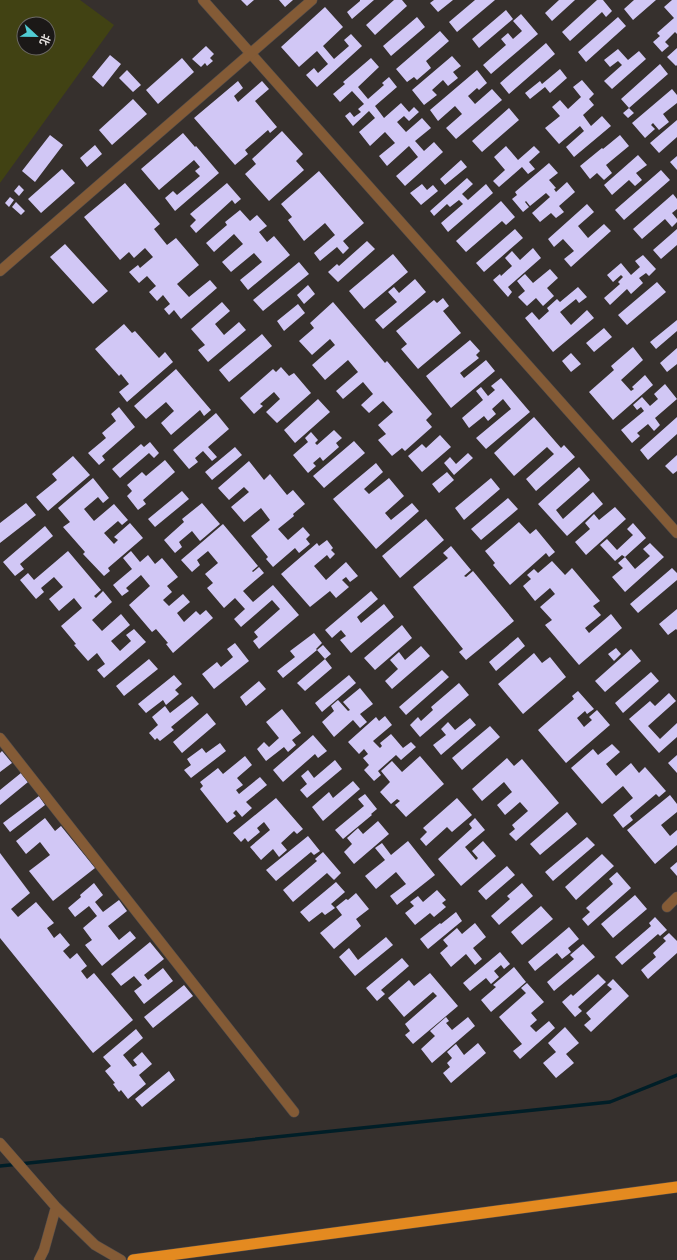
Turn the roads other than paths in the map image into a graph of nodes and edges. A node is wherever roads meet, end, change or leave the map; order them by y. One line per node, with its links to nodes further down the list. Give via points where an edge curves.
1 (203, 0): 3 (street)
2 (312, 0): 3 (street)
3 (250, 54): 4 (street); 5 (street)
4 (0, 271)
5 (677, 533)
6 (0, 738): 9 (street)
7 (677, 897): 8 (street)
8 (667, 907)
9 (294, 1112)
10 (0, 1143): 12 (street)
11 (677, 1187): 15 (highway)
12 (56, 1206): 13 (street); 14 (street, via 95,1245)
13 (39, 1260)
14 (121, 1260)
15 (133, 1260)

